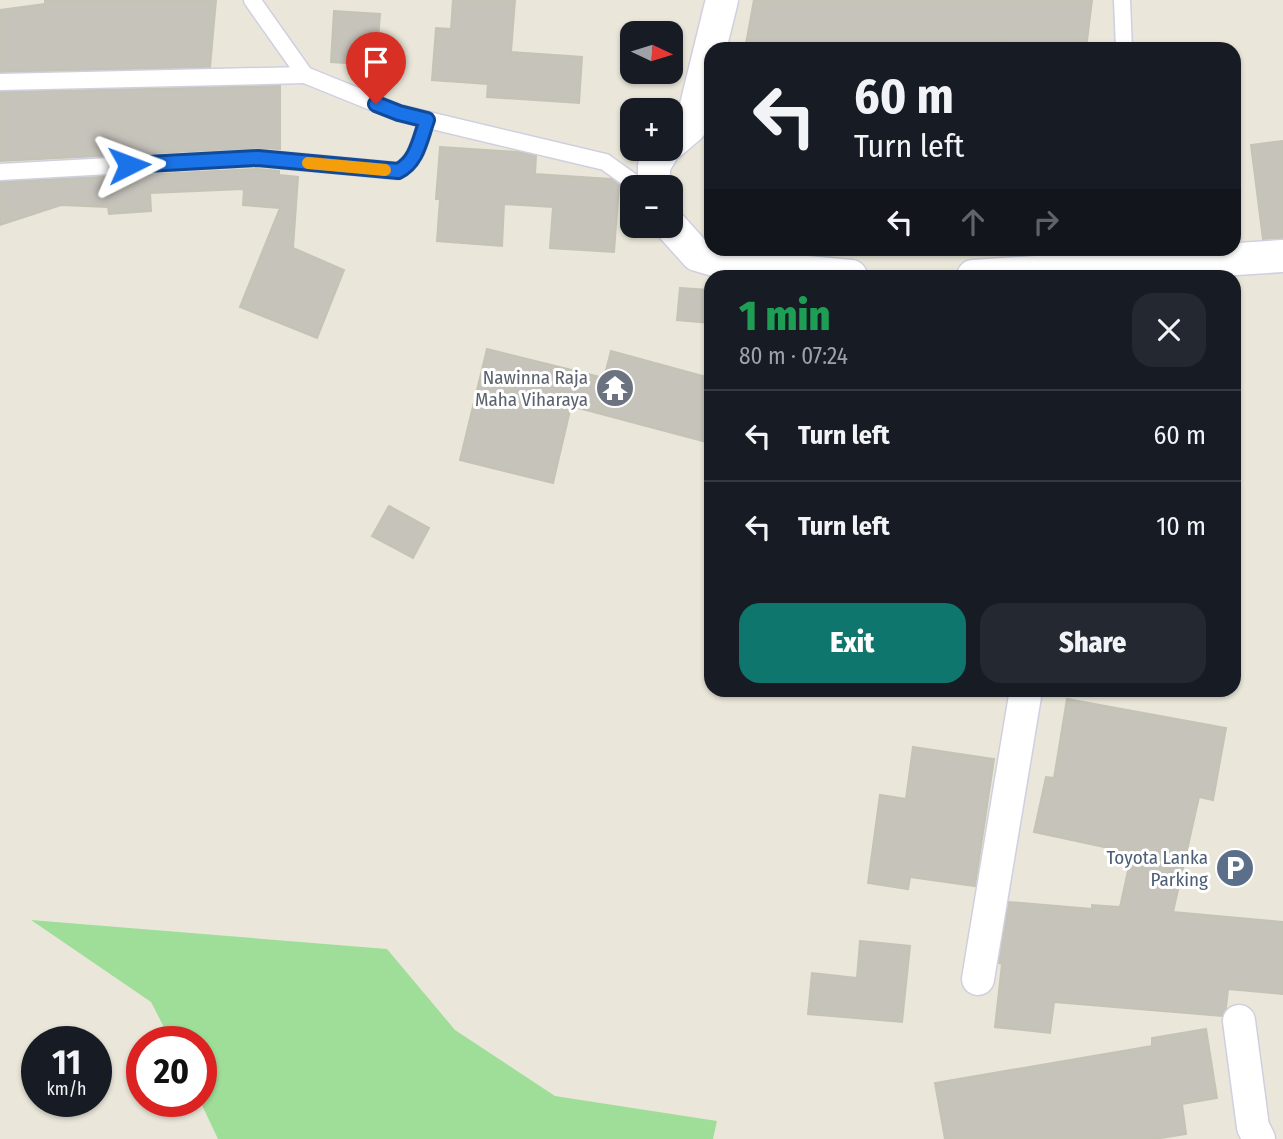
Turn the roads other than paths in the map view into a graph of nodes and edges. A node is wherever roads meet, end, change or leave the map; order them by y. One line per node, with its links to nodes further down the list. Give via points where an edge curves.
1 (252, 0): 7 (lane)
2 (722, 0): 4 (street)
3 (1122, 0): 5 (lane)
4 (712, 42)
5 (1124, 42)
6 (704, 73): 10 (street, via 691,126)
7 (305, 75): 8 (lane); 9 (lane)
8 (0, 82)
9 (427, 120): 11 (lane, via 414,157 398,171 258,158); 12 (lane, via 605,162)
10 (683, 133)
11 (0, 172)
12 (623, 175)
13 (682, 238): 16 (street, via 697,255 731,265)
14 (1283, 256): 15 (street)
15 (1130, 264): 17 (street)
16 (786, 270)
17 (1052, 270)
18 (1025, 697): 19 (street)
19 (978, 979)
20 (1239, 1021): 21 (street, via 1253,1127)
21 (1259, 1139)

